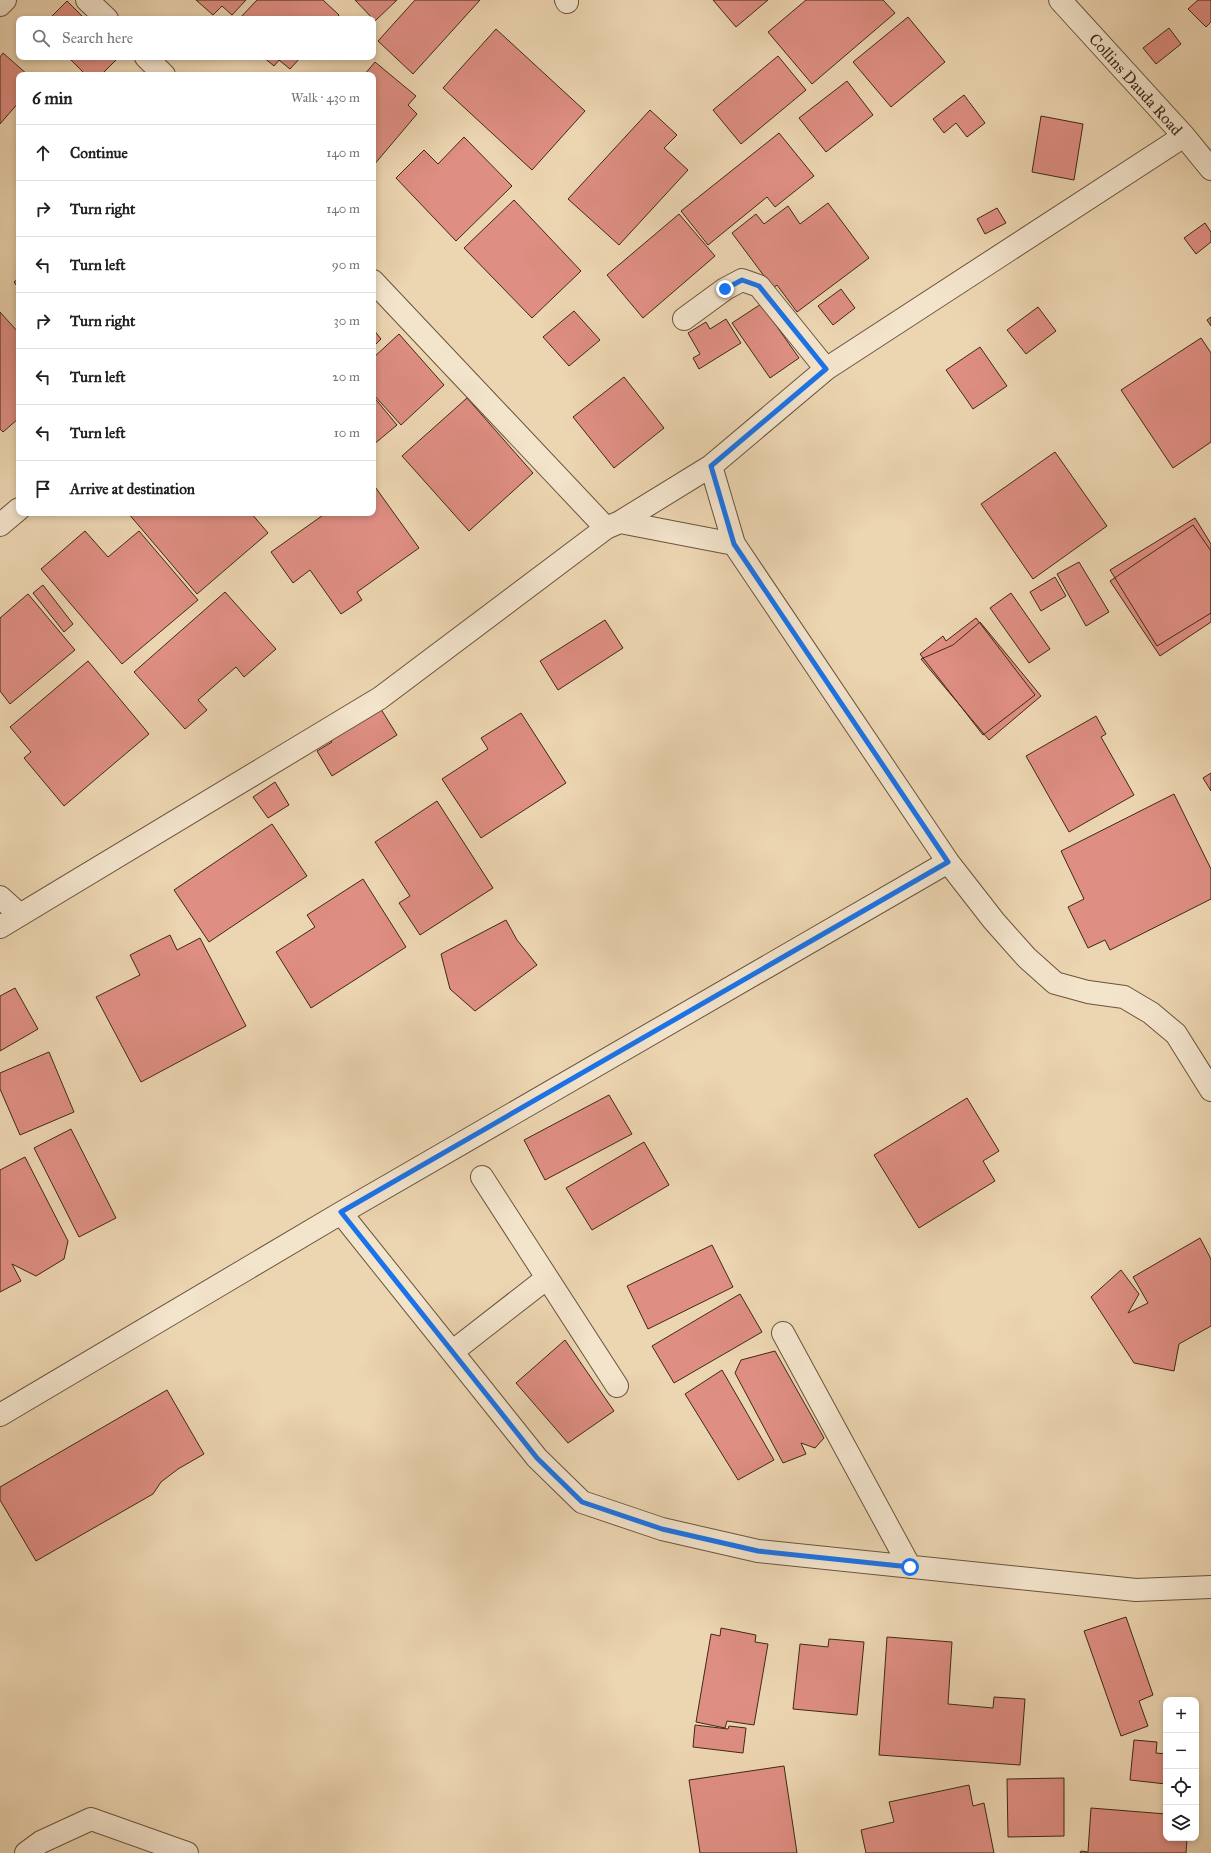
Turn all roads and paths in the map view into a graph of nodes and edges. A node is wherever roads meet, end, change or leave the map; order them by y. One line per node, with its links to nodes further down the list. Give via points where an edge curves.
1 (5, 0): 4 (street)
2 (87, 0): 5 (street)
3 (1060, 0): 8 (street, Collins Dauda Road)
4 (0, 6)
5 (103, 16)
6 (149, 60): 7 (street)
7 (161, 72)
8 (1184, 136): 9 (street, Collins Dauda Road); 12 (street)
9 (1211, 169)
10 (376, 284): 16 (street)
11 (684, 319): 12 (street, via 725,289 742,280 759,286)
12 (826, 369): 13 (street)
13 (711, 466): 16 (street); 17 (street)
14 (16, 512): 15 (street)
15 (0, 525)
16 (613, 525): 17 (street); 20 (street, via 380,698)
17 (734, 544): 18 (street)
18 (948, 862): 22 (street, via 1026,958 1055,983 1088,992 1124,997 1151,1013 1176,1034); 24 (street)
19 (0, 897): 20 (street)
20 (20, 914): 21 (street)
21 (0, 927)
22 (1211, 1090)
23 (482, 1177): 25 (street)
24 (341, 1212): 27 (street); 29 (street)
25 (547, 1278): 27 (street); 28 (street)
26 (783, 1333): 30 (street)
27 (452, 1352): 30 (street, via 537,1458 582,1502 662,1529 758,1551)
28 (618, 1386)
29 (0, 1415)
30 (910, 1567): 31 (street, via 1136,1590)
31 (1211, 1587)
32 (26, 1853): 33 (street, via 41,1842 91,1819)
33 (187, 1853)

